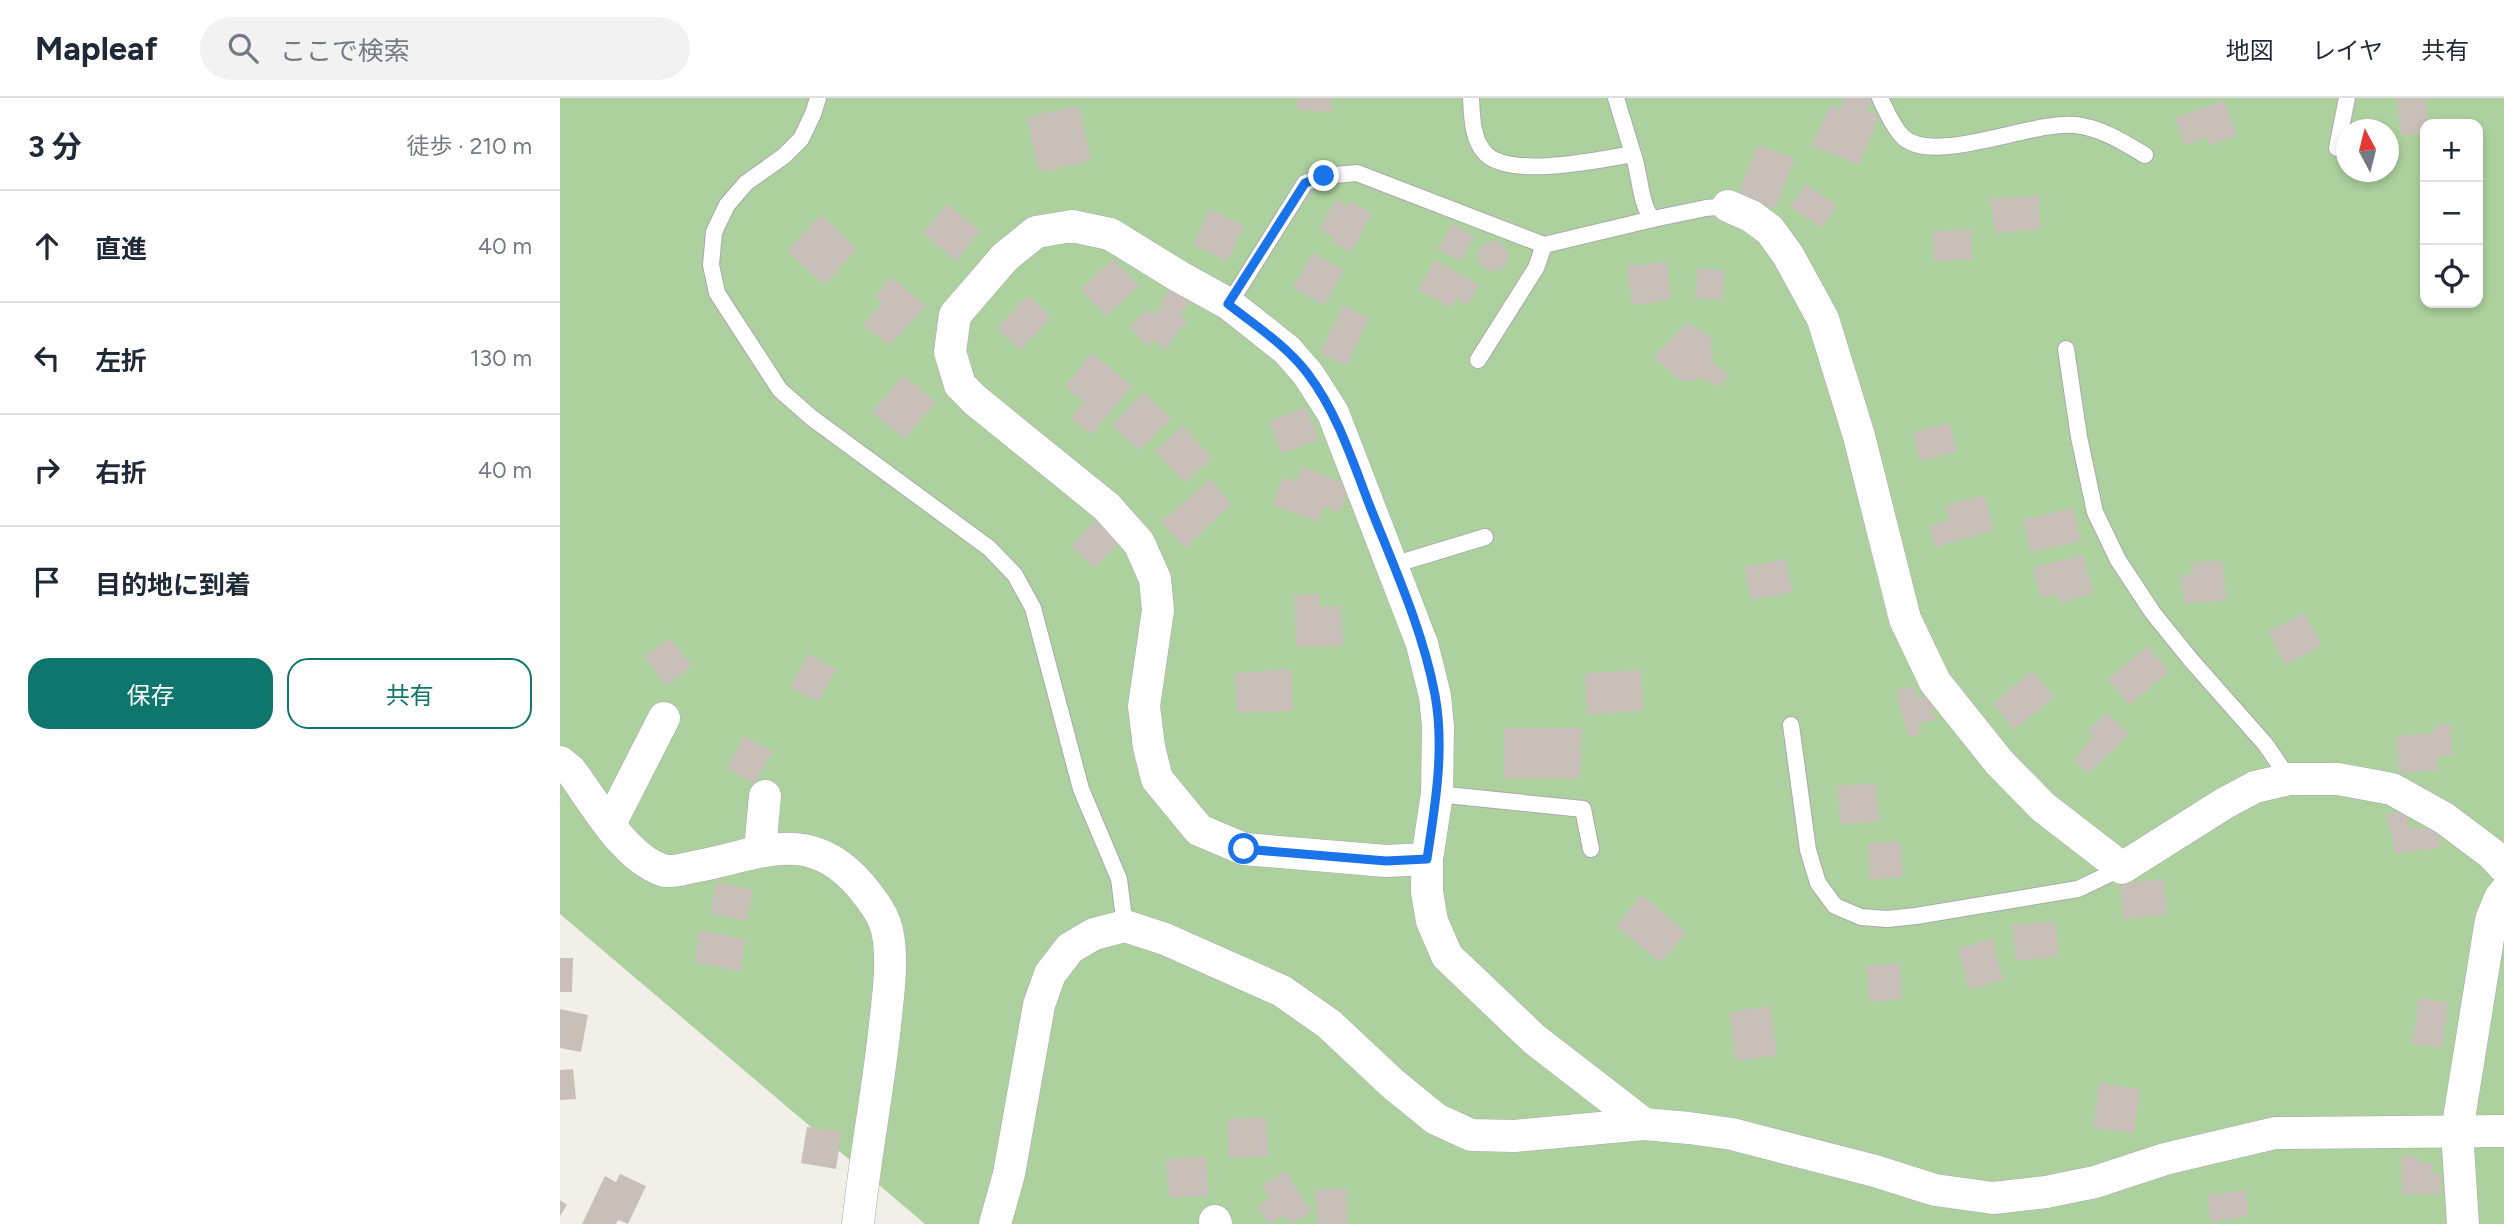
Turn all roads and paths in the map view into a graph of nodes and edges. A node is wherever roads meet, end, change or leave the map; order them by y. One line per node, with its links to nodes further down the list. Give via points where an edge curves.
1 (818, 98): 30 (lane, via 801,139 746,183 727,205 714,232 711,265 717,293 780,390 989,548 1015,575 1033,608 1081,789 1119,879)
2 (1471, 98): 7 (lane, via 1478,140 1488,155 1509,164 1534,167)
3 (1616, 98): 7 (lane)
4 (1880, 98): 8 (lane, via 1903,137 1925,147 1958,146 2046,125 2076,125 2108,134)
5 (2347, 98): 6 (lane)
6 (2343, 119)
7 (1633, 155): 10 (lane, via 1647,213)
8 (2145, 155)
9 (1728, 206): 10 (lane); 28 (street, via 1770,230 1824,319 1856,424 1905,619 1935,682 1999,762 2043,807)
10 (1653, 219): 11 (lane)
11 (1544, 245): 12 (lane, via 1357,173 1324,176 1305,183); 14 (lane, via 1536,268)
12 (1228, 304): 16 (street, via 1287,350 1333,413); 26 (street, via 1110,234 1057,227 1036,232 1004,257 955,315 950,352 960,385 1107,507 1139,542 1155,579 1158,610 1144,706 1149,747 1157,779 1199,830 1244,849 1386,861)
13 (2066, 349): 20 (lane, via 2095,512 2118,560 2153,613 2266,745)
14 (1478, 360)
15 (1485, 537): 16 (lane)
16 (1393, 565): 21 (street, via 1435,696)
17 (664, 718): 23 (street)
18 (1791, 725): 28 (lane, via 1808,850 1818,883 1835,906 1844,910 1861,917 1916,916 2078,889)
19 (560, 762): 23 (street)
20 (2289, 779): 27 (street, via 2338,779 2392,789 2444,818); 28 (street, via 2255,787)
21 (1437, 794): 24 (lane, via 1583,809); 26 (street)
22 (765, 796): 25 (street)
23 (610, 824): 25 (street, via 642,862 666,872)
24 (1591, 849)
25 (760, 850): 34 (street, via 798,848 826,859 851,876 884,918 889,982)
26 (1427, 859): 31 (street, via 1432,921 1447,956 1534,1039)
27 (2504, 867)
28 (2122, 868)
29 (2504, 893): 32 (street, via 2491,920)
30 (1125, 926): 31 (street, via 1282,991 1329,1024 1436,1119 1471,1135 1514,1136); 35 (street, via 1094,934 1070,948 1050,974 1039,1005 1009,1174)
31 (1644, 1124): 32 (street, via 1732,1134 1935,1190 1993,1198 2095,1182 2165,1159 2275,1133)
32 (2457, 1131): 33 (street); 36 (street)
33 (2504, 1131)
34 (858, 1224)
35 (995, 1224)
36 (2463, 1224)

